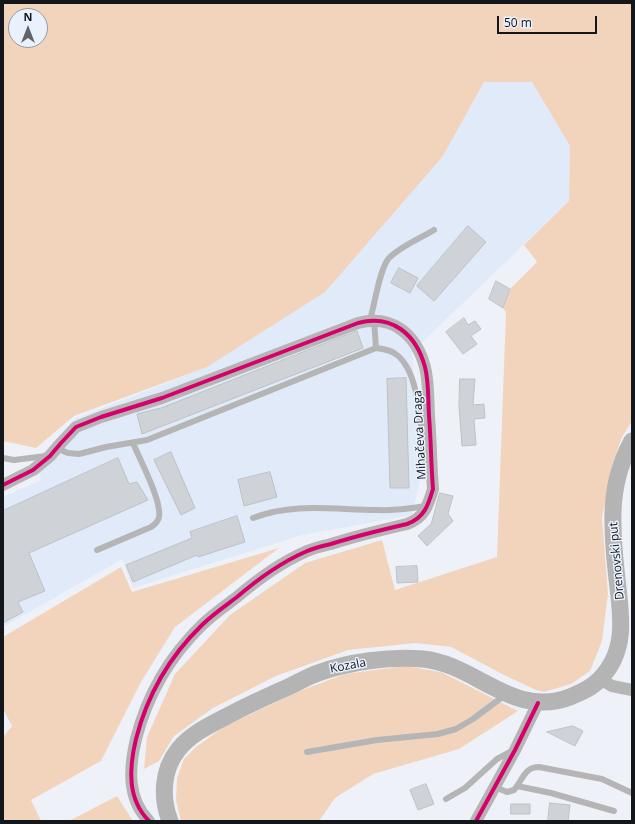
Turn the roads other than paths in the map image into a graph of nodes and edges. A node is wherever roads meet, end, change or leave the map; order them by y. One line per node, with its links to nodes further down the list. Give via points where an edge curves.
1 (434, 230): 2 (lane, via 388,259 381,275)
2 (372, 320): 3 (lane); 6 (street, Mihačeva Draga, via 341,328 162,398 76,427); 8 (street, Mihačeva Draga, via 392,324 409,336 424,366)
3 (376, 348): 5 (lane, via 184,426); 8 (lane, via 393,352 406,363 415,388 425,462)
4 (632, 442): 13 (main road, Drenovski put, via 616,480 613,512 614,552 622,617 620,638 617,653)
5 (133, 443): 6 (lane, via 79,454); 12 (lane, via 156,498 159,509 158,521 151,527)
6 (53, 452): 7 (lane, via 14,460); 9 (street, Mihačeva Draga, via 33,470)
7 (3, 458)
8 (432, 473): 10 (street, Mihačeva Draga, via 433,489)
9 (3, 485)
10 (427, 506): 11 (lane, via 380,510 287,509); 24 (street, Mihačeva Draga, via 421,517 414,521 306,552 278,566 202,625 176,653 150,698 134,746 131,774 133,796)
11 (253, 518)
12 (97, 550)
13 (600, 679): 14 (street, via 612,686); 16 (main road, Kozala, via 580,694)
14 (632, 690)
15 (506, 694): 16 (main road, Kozala); 18 (lane, via 456,729 438,734 377,740); 25 (main road, Kozala, via 451,666 422,659 367,662 316,673 207,727 184,744 172,761 166,776 165,801)
16 (538, 703): 17 (street)
17 (515, 750): 20 (street); 22 (lane, via 497,760 465,788)
18 (307, 752)
19 (517, 786): 20 (lane, via 510,792); 21 (lane, via 527,770 539,767 602,779); 23 (lane)
20 (495, 787): 26 (street)
21 (632, 793)
22 (446, 799)
23 (614, 811)
24 (149, 821)
25 (170, 821)
26 (476, 821)

